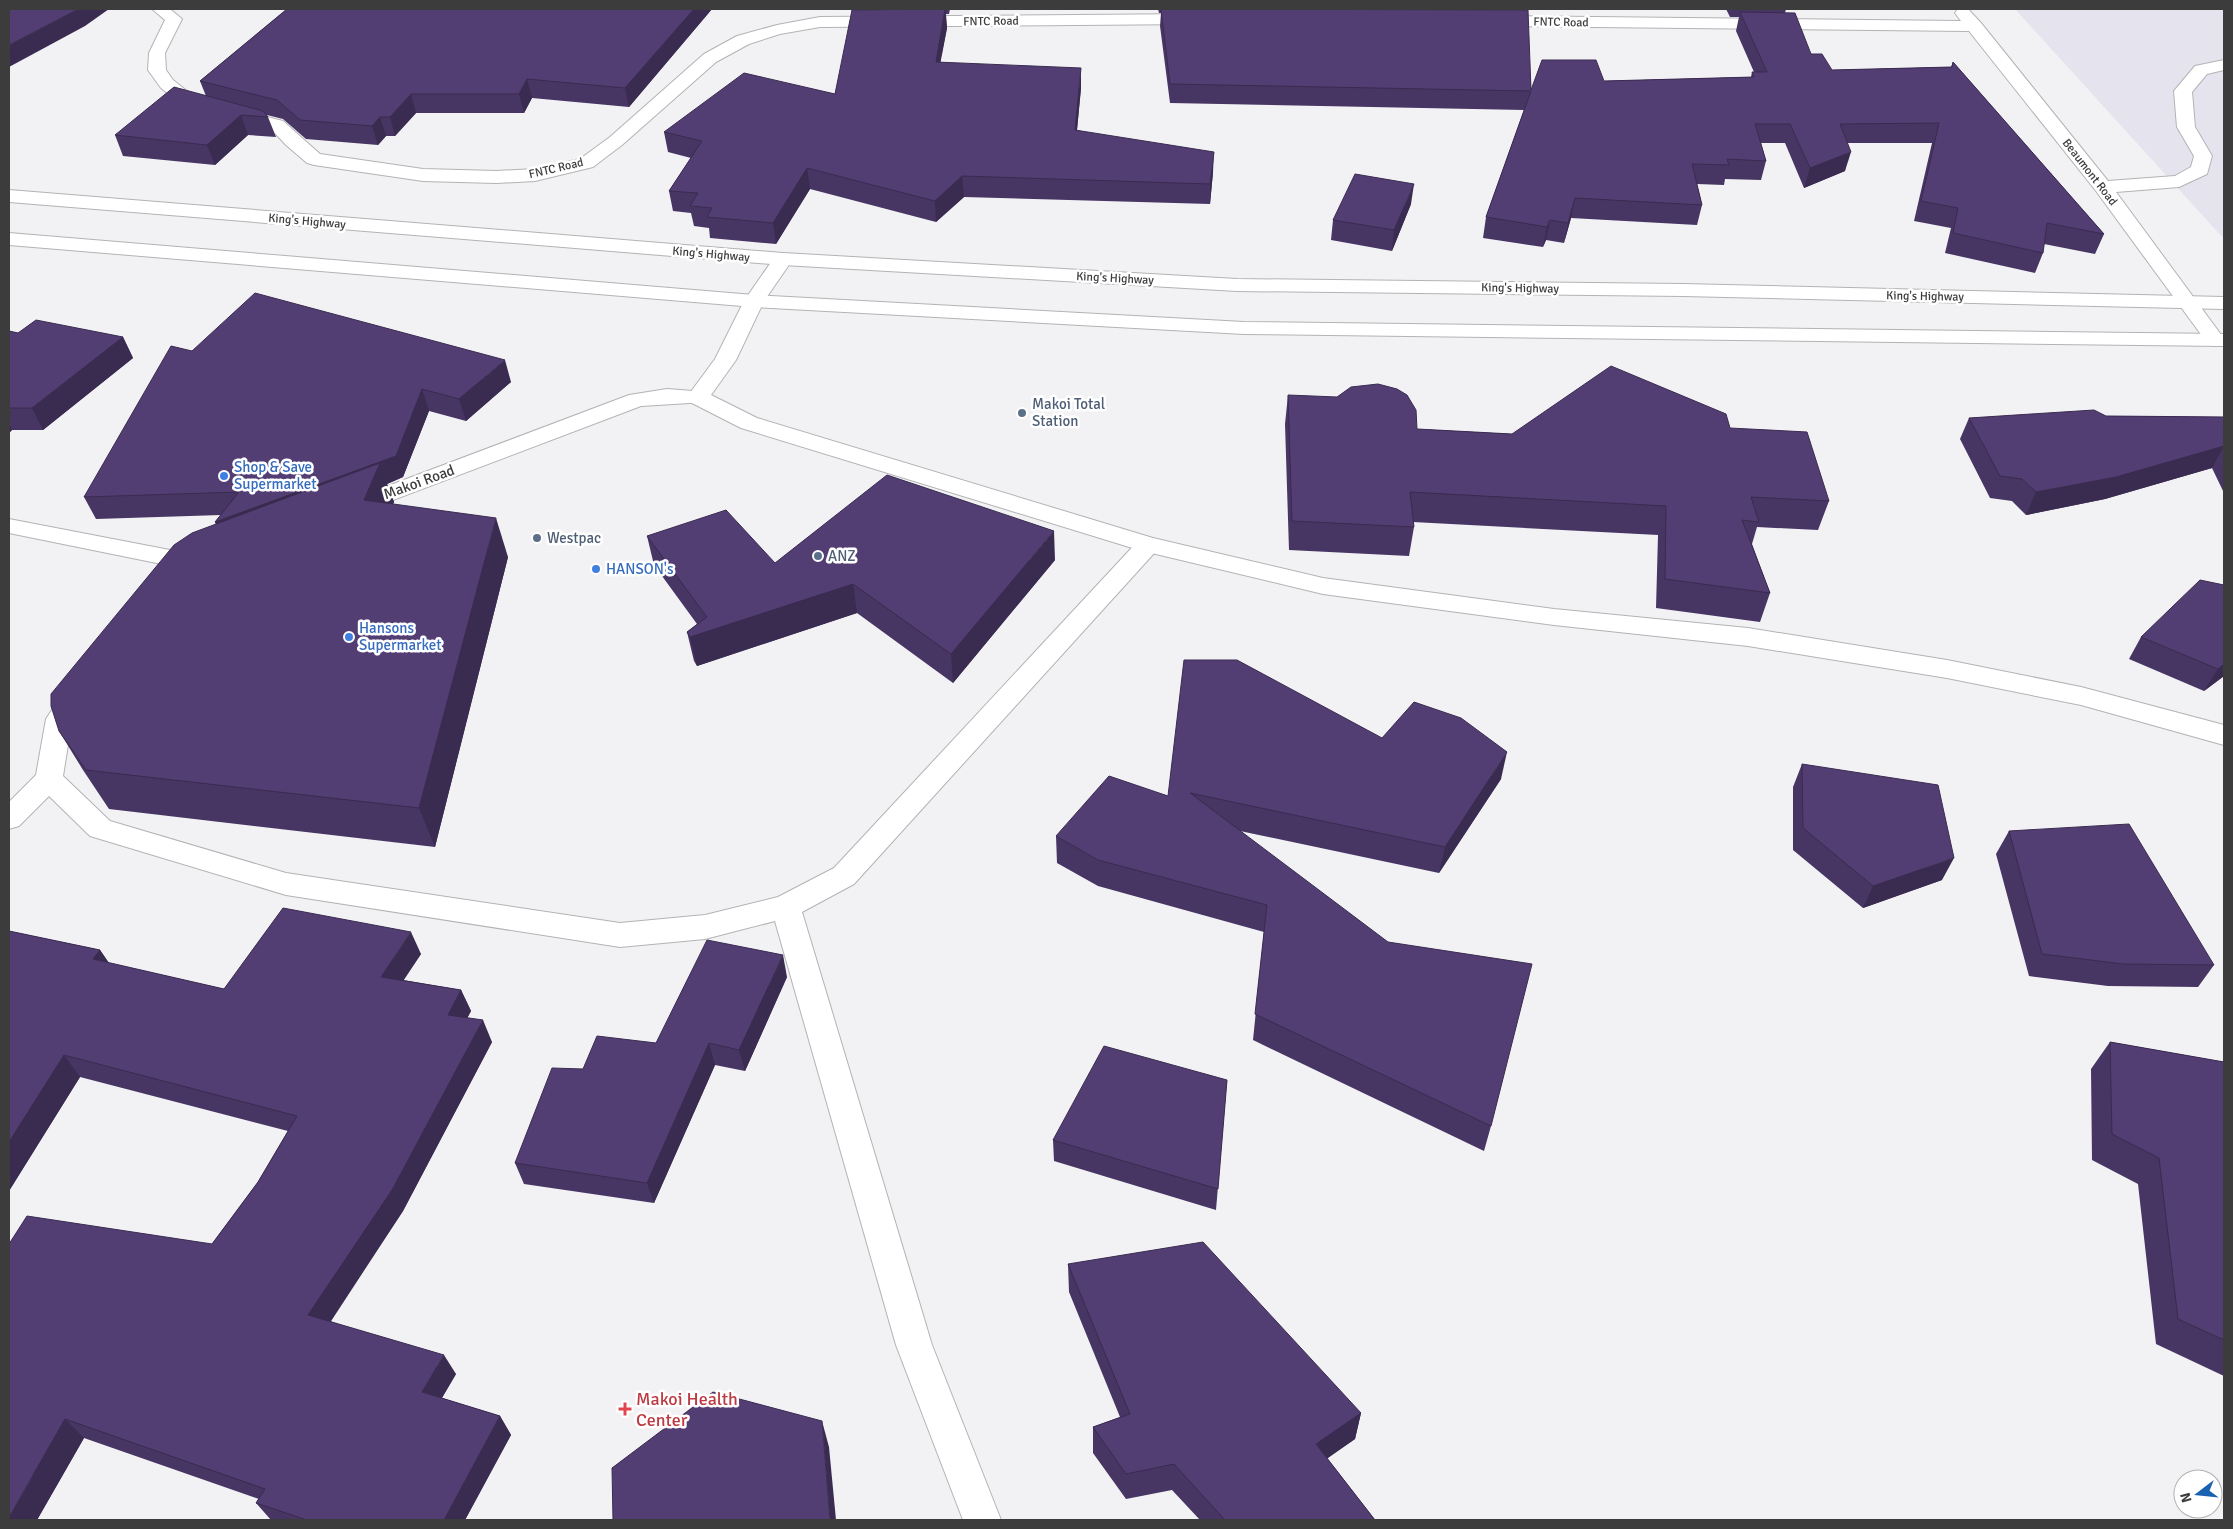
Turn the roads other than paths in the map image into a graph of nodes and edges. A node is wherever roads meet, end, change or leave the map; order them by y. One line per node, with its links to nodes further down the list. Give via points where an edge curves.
1 (160, 9): 3 (main road, FNTC Road, via 174,19 157,53 157,70 167,84 191,103 277,125 314,158 423,175 496,177 535,175 586,163 616,141 710,58 742,40 777,30 820,22)
2 (1959, 9): 5 (main road, Beaumont Road)
3 (1211, 19)
4 (1478, 21): 5 (main road, FNTC Road)
5 (1975, 26): 7 (main road, Beaumont Road)
6 (2224, 65): 7 (main road, via 2201,70 2183,91 2186,127 2203,156 2200,170 2179,181)
7 (2103, 187): 12 (main road, Beaumont Road)
8 (9, 196): 10 (main road, King's Highway)
9 (9, 239): 11 (main road)
10 (783, 260): 11 (main road); 12 (main road, King's Highway, via 1237,285 1683,290)
11 (754, 301): 14 (main road, via 1244,328); 15 (main road, via 725,360)
12 (2188, 302): 13 (main road, King's Highway); 14 (main road, Beaumont Road)
13 (2224, 303)
14 (2220, 340)
15 (698, 397): 16 (main road, Makoi Road, via 667,396 637,400); 18 (main road, via 749,423 776,432)
16 (338, 512)
17 (9, 526): 19 (main road, via 210,560)
18 (1148, 545): 21 (main road, via 1323,586 1554,617 1748,637 1947,669 2081,696); 24 (main road, via 844,876)
19 (178, 580)
20 (85, 680): 22 (main road, via 59,719)
21 (2224, 735)
22 (49, 779): 23 (main road); 24 (main road, via 100,829 286,884 620,934 705,927)
23 (9, 819)
24 (786, 907): 25 (main road, via 914,1345)
25 (982, 1520)

